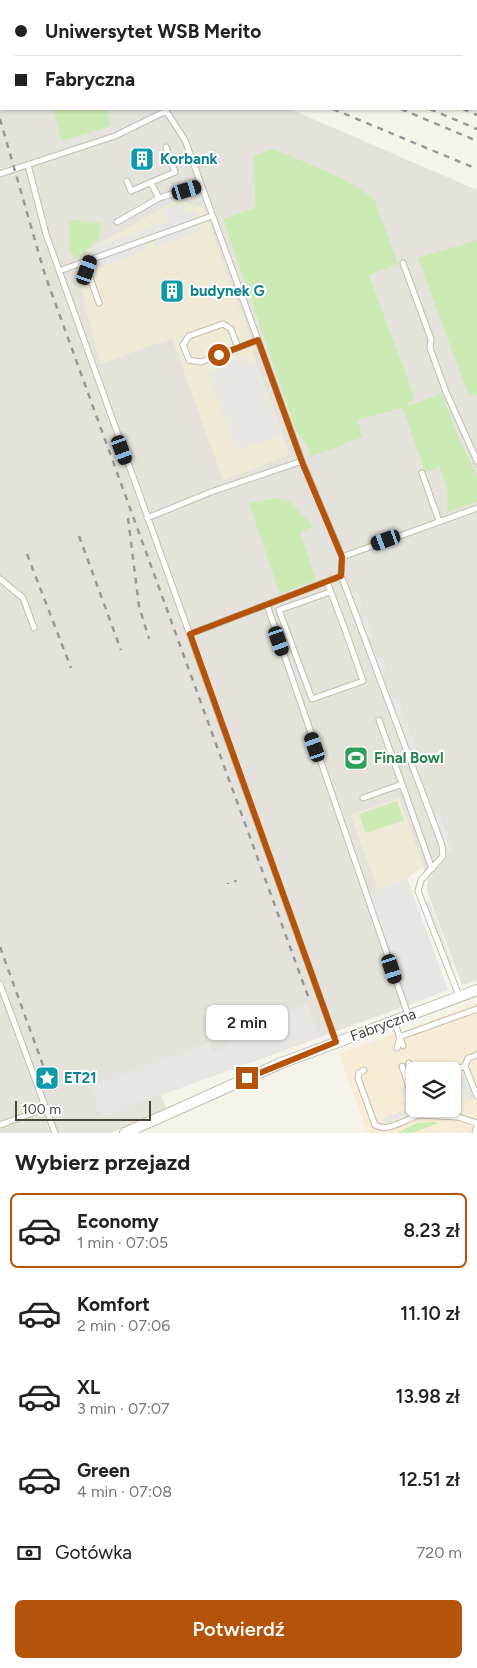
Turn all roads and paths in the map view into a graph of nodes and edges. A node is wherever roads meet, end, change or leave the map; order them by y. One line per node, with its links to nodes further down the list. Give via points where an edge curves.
1 (166, 146): 5 (lane, via 175,172)
2 (28, 165): 3 (lane); 6 (lane, via 115,136 166,111 185,140); 12 (lane)
3 (0, 174)
4 (127, 181): 5 (lane, via 130,191)
5 (151, 182): 7 (lane)
6 (201, 185): 7 (lane); 8 (lane)
7 (159, 198): 9 (lane)
8 (212, 216): 10 (lane); 14 (lane)
9 (117, 222)
10 (91, 260): 12 (lane); 13 (lane, via 87,270)
11 (403, 263): 16 (lane, via 431,339 430,348 446,392)
12 (59, 271): 20 (lane)
13 (99, 303)
14 (258, 340): 15 (lane); 17 (lane)
15 (238, 348): 15 (lane, via 197,363 189,360 183,345 189,336 223,324 231,329)
16 (477, 461)
17 (302, 462): 20 (lane, via 211,492); 22 (lane)
18 (422, 473): 21 (lane)
19 (477, 508): 21 (lane)
20 (147, 518): 29 (lane)
21 (440, 520): 22 (lane)
22 (342, 557): 23 (lane)
23 (341, 576): 25 (lane); 33 (lane, via 442,845 443,856)
24 (0, 579): 28 (lane, via 23,598)
25 (327, 582): 26 (lane); 27 (lane)
26 (330, 592): 26 (lane, via 363,681 312,699 279,610)
27 (267, 605): 29 (lane); 38 (lane)
28 (34, 628)
29 (190, 634): 41 (lane)
30 (379, 720): 31 (lane)
31 (402, 784): 32 (lane); 33 (lane)
32 (363, 798)
33 (432, 870): 36 (lane, via 421,880 418,891)
34 (0, 984): 50 (lane)
35 (477, 990): 36 (street, Fabryczna)
36 (459, 997): 38 (street, Fabryczna)
37 (477, 1009): 40 (lane)
38 (408, 1016): 39 (street, Fabryczna)
39 (394, 1021): 40 (lane); 41 (street, Fabryczna)
40 (399, 1039): 42 (lane)
41 (336, 1042): 57 (street, Fabryczna, via 231,1084)
42 (400, 1047)
43 (477, 1054): 45 (lane, via 468,1058)
44 (402, 1066): 48 (lane)
45 (465, 1066): 46 (lane); 49 (lane)
46 (461, 1067)
47 (364, 1070): 55 (lane, via 358,1078 376,1125)
48 (406, 1076)
49 (477, 1096)
50 (46, 1108): 54 (lane); 56 (lane)
51 (415, 1117): 55 (lane)
52 (458, 1117): 53 (lane)
53 (477, 1124): 58 (lane)
54 (0, 1125)
55 (389, 1130)
56 (55, 1133)
57 (125, 1133)
58 (474, 1133)

